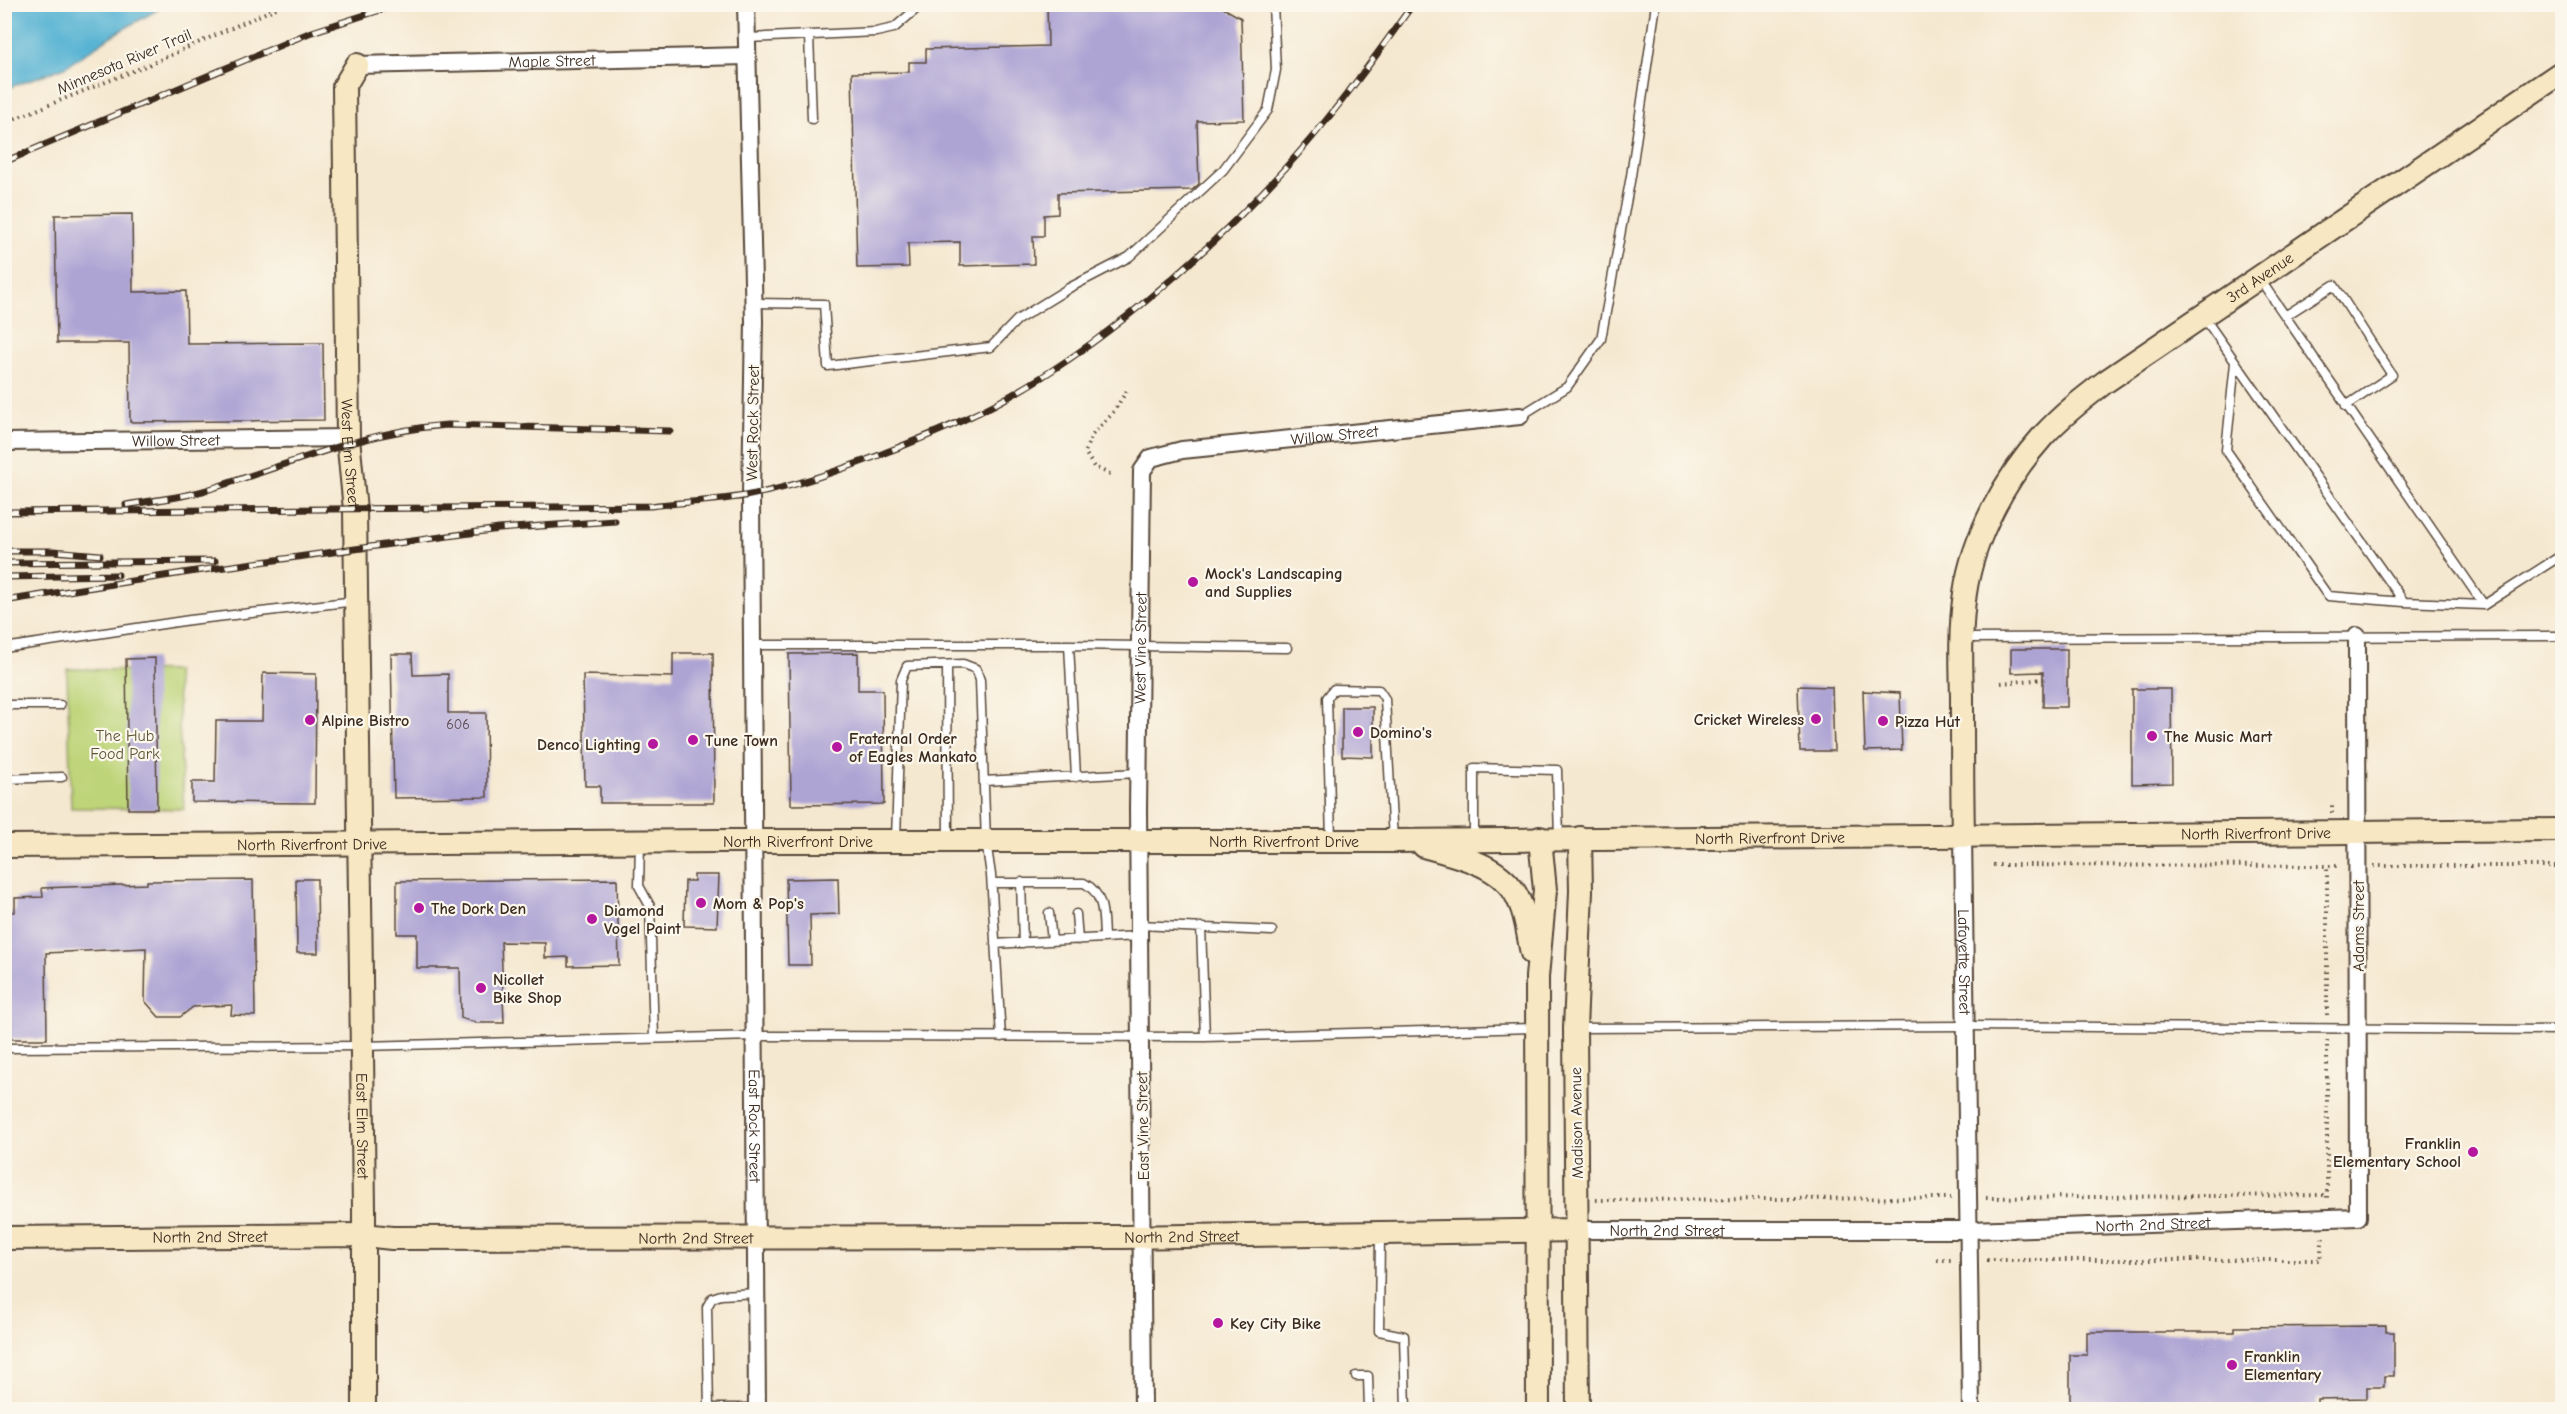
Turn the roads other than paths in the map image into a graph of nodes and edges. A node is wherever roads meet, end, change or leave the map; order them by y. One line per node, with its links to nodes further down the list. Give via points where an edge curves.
1 (746, 4): 6 (street, West Rock Street)
2 (922, 4): 5 (lane, via 894,28)
3 (1273, 4): 12 (lane, via 1276,70 1268,110 1223,170 1129,257 1017,320 991,347 828,366 824,304)
4 (1656, 4): 17 (lane, via 1631,176 1601,339 1568,387)
5 (809, 35): 6 (lane); 10 (lane)
6 (747, 38): 7 (street, West Rock Street)
7 (747, 56): 8 (street, Maple Street); 12 (street, West Rock Street)
8 (357, 65): 18 (street, West Elm Street, via 345,87)
9 (2562, 72): 11 (street, 3rd Avenue)
10 (812, 118)
11 (2259, 278): 13 (street, 3rd Avenue); 14 (lane)
12 (753, 303): 29 (street, West Rock Street)
13 (2202, 316): 15 (lane); 21 (street, 3rd Avenue, via 2105,382 2043,435)
14 (2285, 316): 16 (lane); 16 (lane, via 2334,285 2392,375)
15 (2235, 363): 24 (lane); 24 (lane, via 2226,450 2328,596)
16 (2346, 406): 25 (lane)
17 (1520, 417): 20 (street, Willow Street, via 1182,450)
18 (348, 438): 19 (street, Willow Street); 23 (street, West Elm Street, via 355,510)
19 (4, 442)
20 (1151, 458): 31 (street, West Vine Street, via 1142,471 1140,487)
21 (1990, 517): 28 (street, Lafayette Street, via 1965,591)
22 (2562, 555): 25 (lane)
23 (356, 601): 32 (lane, via 190,620); 55 (street, West Elm Street)
24 (2404, 603): 25 (lane)
25 (2484, 605)
26 (2357, 636): 27 (lane); 28 (lane); 43 (street, Adams Street)
27 (2562, 636)
28 (1961, 638): 44 (street, Lafayette Street)
29 (753, 645): 30 (lane); 49 (street, West Rock Street)
30 (1069, 645): 31 (lane); 39 (lane)
31 (1138, 645): 33 (lane); 37 (street, West Vine Street)
32 (4, 648)
33 (1287, 648)
34 (947, 665): 41 (lane, via 963,664 976,669 980,680); 50 (lane, via 907,666 901,680); 51 (lane)
35 (4, 705): 36 (lane)
36 (60, 705)
37 (1138, 773): 39 (lane); 54 (street, West Vine Street)
38 (62, 777): 40 (lane)
39 (1076, 777): 41 (lane)
40 (4, 778)
41 (984, 781): 52 (lane)
42 (2562, 830): 43 (street, North Riverfront Drive)
43 (2357, 832): 44 (street, North Riverfront Drive); 73 (street, Adams Street)
44 (1963, 834): 45 (street, North Riverfront Drive); 70 (street, Lafayette Street)
45 (1560, 838): 46 (street, North Riverfront Drive); 46 (lane, via 1557,770 1474,768); 69 (street, via 1545,890); 72 (street, Madison Avenue, via 1581,891)
46 (1474, 839): 48 (street, North Riverfront Drive)
47 (1332, 840): 48 (street, North Riverfront Drive); 48 (lane, via 1327,698 1334,689 1379,690 1385,699); 54 (street, North Riverfront Drive)
48 (1399, 840): 69 (street, via 1480,864 1505,879 1521,903)
49 (754, 841): 50 (street, North Riverfront Drive); 53 (street, North Riverfront Drive); 75 (street, East Rock Street)
50 (896, 841): 51 (street, North Riverfront Drive)
51 (948, 841): 52 (street, North Riverfront Drive)
52 (986, 841): 54 (street, North Riverfront Drive); 57 (lane)
53 (640, 842): 55 (street, North Riverfront Drive); 79 (lane, via 639,886 650,906)
54 (1139, 842): 62 (street, East Vine Street)
55 (359, 844): 56 (street, North Riverfront Drive); 80 (street, East Elm Street)
56 (4, 846)
57 (992, 882): 58 (lane); 68 (lane)
58 (1021, 882): 64 (lane, via 1072,887 1084,883 1094,888 1103,906); 67 (lane)
59 (1049, 913): 66 (lane)
60 (1076, 914): 65 (lane)
61 (1201, 927): 62 (lane); 63 (lane); 78 (lane)
62 (1139, 931): 64 (lane); 77 (street, East Vine Street)
63 (1272, 931)
64 (1104, 938): 65 (lane)
65 (1078, 940): 66 (lane)
66 (1052, 941): 67 (lane)
67 (1023, 943): 68 (lane)
68 (995, 944): 76 (lane)
69 (1537, 978): 71 (street)
70 (1966, 1026): 72 (lane); 73 (lane); 85 (street, Lafayette Street)
71 (1537, 1028): 78 (lane); 83 (street)
72 (1575, 1028): 84 (street, Madison Avenue)
73 (2358, 1029): 74 (lane); 82 (street, Adams Street)
74 (2562, 1030)
75 (756, 1036): 76 (lane); 79 (lane); 90 (street, East Rock Street)
76 (1001, 1037): 77 (lane)
77 (1141, 1037): 78 (lane); 88 (street, East Vine Street)
78 (1204, 1037)
79 (654, 1038): 80 (lane)
80 (362, 1046): 81 (lane); 87 (street, East Elm Street)
81 (4, 1048)
82 (2358, 1217): 85 (street, North 2nd Street)
83 (1536, 1229): 84 (street, North 2nd Street); 86 (street, North 2nd Street); 99 (street)
84 (1577, 1230): 85 (street, North 2nd Street); 100 (street, Madison Avenue)
85 (1970, 1230): 101 (street, Lafayette Street)
86 (1380, 1231): 88 (street, North 2nd Street); 98 (lane, via 1379,1331 1404,1336)
87 (364, 1235): 89 (street, North 2nd Street); 90 (street, North 2nd Street); 95 (street, East Elm Street)
88 (1143, 1236): 90 (street, North 2nd Street); 96 (street, East Vine Street)
89 (4, 1238)
90 (757, 1238): 91 (street, East Rock Street)
91 (757, 1293): 93 (lane, via 722,1295 712,1298 707,1307); 94 (street, East Rock Street)
92 (1356, 1376): 97 (lane, via 1368,1376)
93 (710, 1409): 94 (lane)
94 (757, 1409)
95 (364, 1410)
96 (1143, 1410)
97 (1369, 1410)
98 (1406, 1410)
99 (1538, 1410)
100 (1578, 1410)
101 (1971, 1410)

